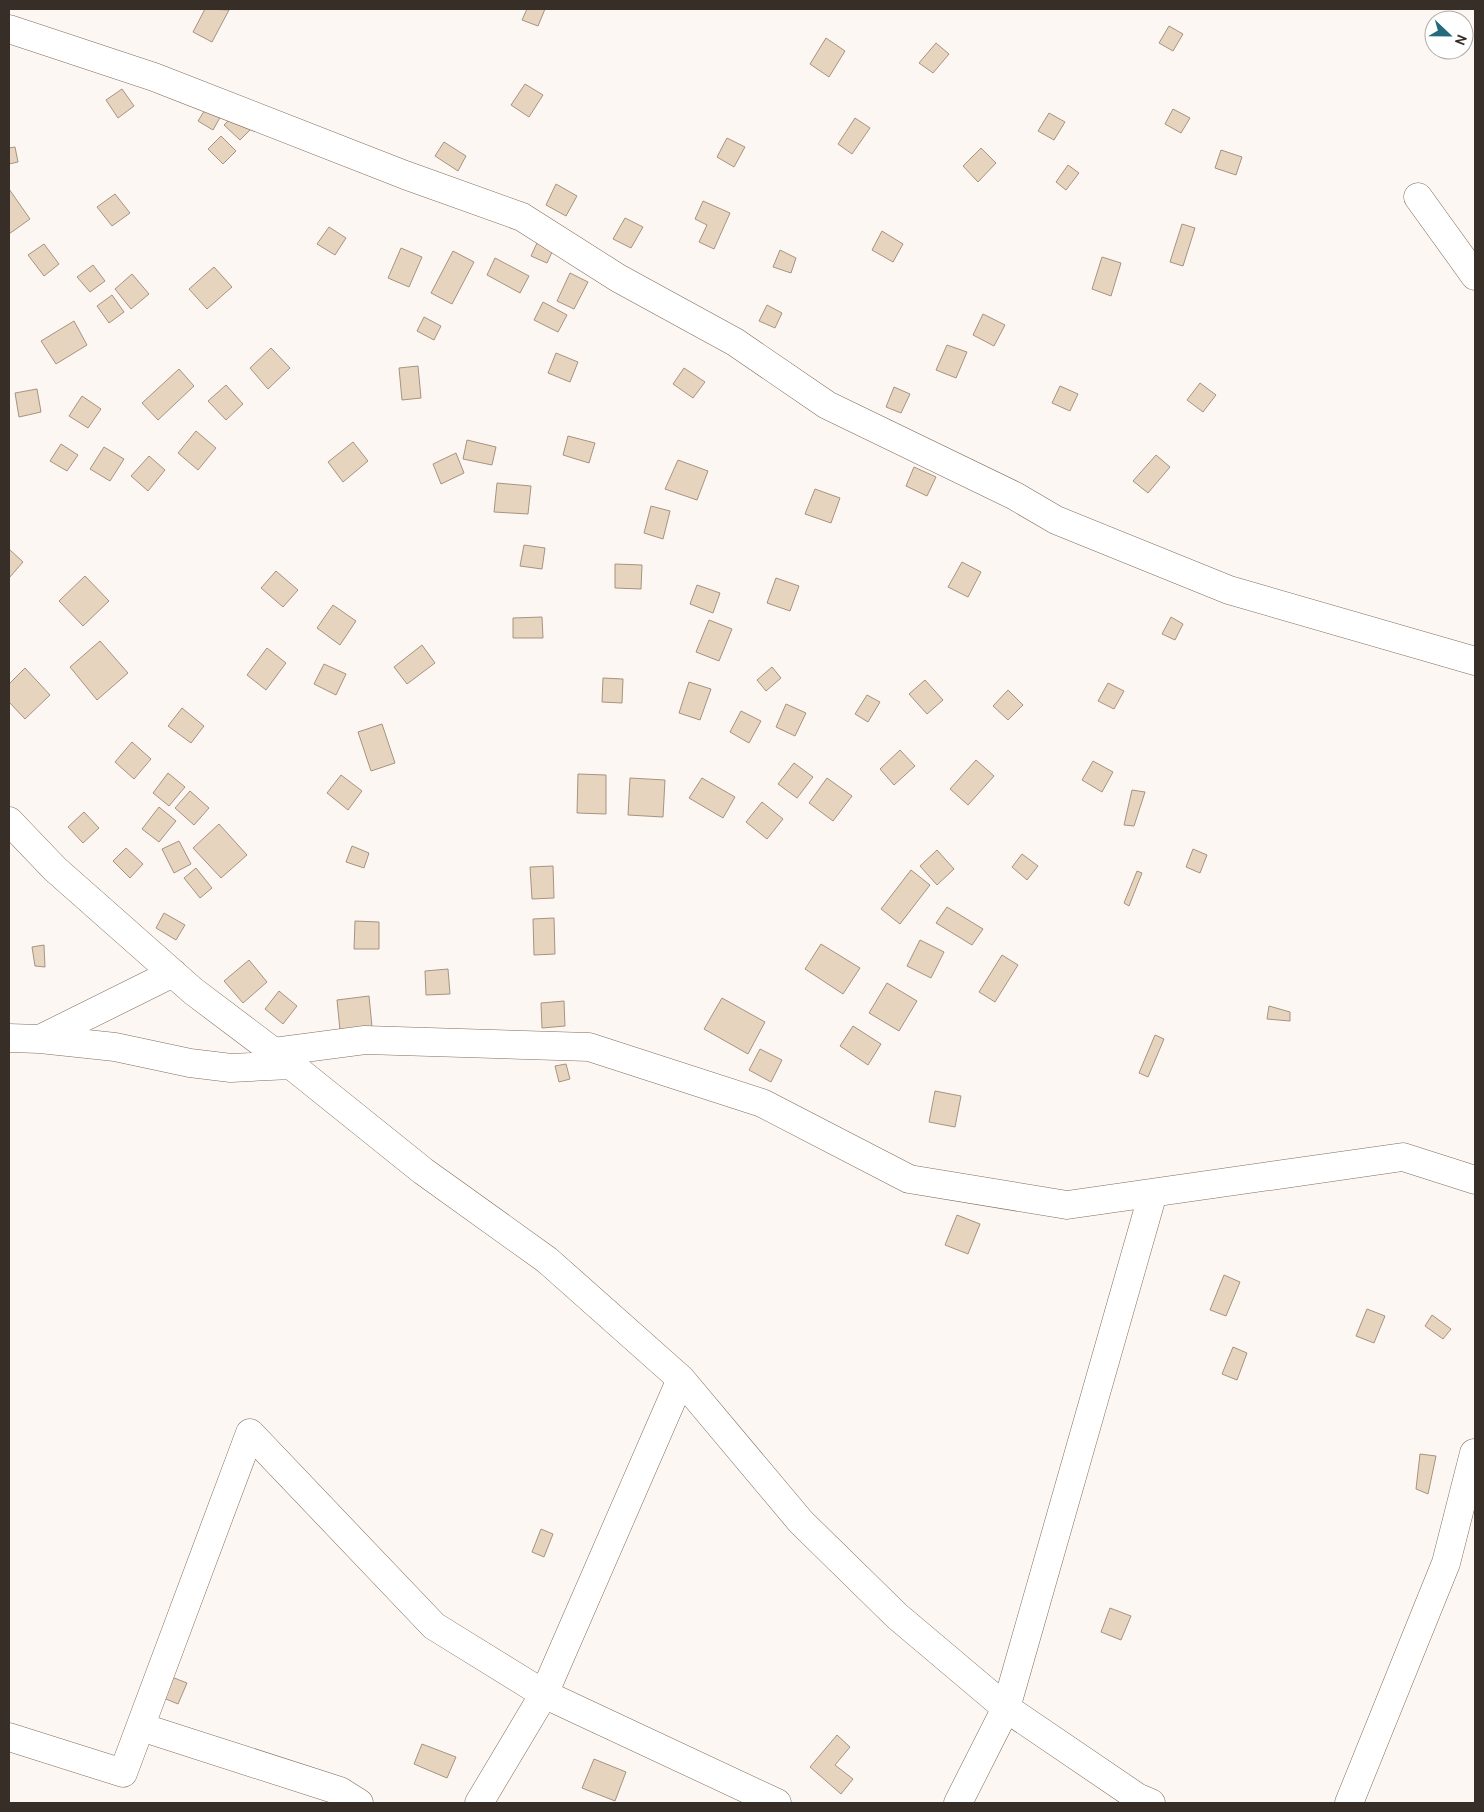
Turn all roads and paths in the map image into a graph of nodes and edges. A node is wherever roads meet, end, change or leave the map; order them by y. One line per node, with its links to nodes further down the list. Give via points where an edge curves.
1 (9, 29): 4 (street, via 154,77 522,217 618,278 735,342 827,405 1015,496 1056,520 1229,590)
2 (1418, 197): 3 (street)
3 (1475, 276)
4 (1475, 661)
5 (9, 821): 6 (street, via 55,868)
6 (173, 973): 8 (street); 10 (street)
7 (9, 1038): 8 (street)
8 (40, 1039): 9 (street); 10 (street, via 115,1047 231,1068)
9 (9, 1053)
10 (282, 1058): 12 (street, via 365,1040 589,1047 762,1103 909,1178 1067,1205); 13 (street, via 423,1172 547,1260)
11 (1475, 1180): 12 (street, via 1403,1157)
12 (1153, 1193): 16 (street)
13 (680, 1379): 15 (street); 16 (street, via 801,1522 898,1616)
14 (1474, 1454): 24 (street, via 1446,1563)
15 (544, 1694): 17 (street, via 434,1626 250,1432); 20 (street); 21 (street)
16 (1006, 1708): 22 (street); 23 (street, via 1137,1797)
17 (140, 1727): 18 (street, via 123,1773); 19 (street, via 340,1791)
18 (9, 1736)
19 (359, 1803)
20 (479, 1803)
21 (777, 1803)
22 (958, 1803)
23 (1151, 1803)
24 (1349, 1803)

